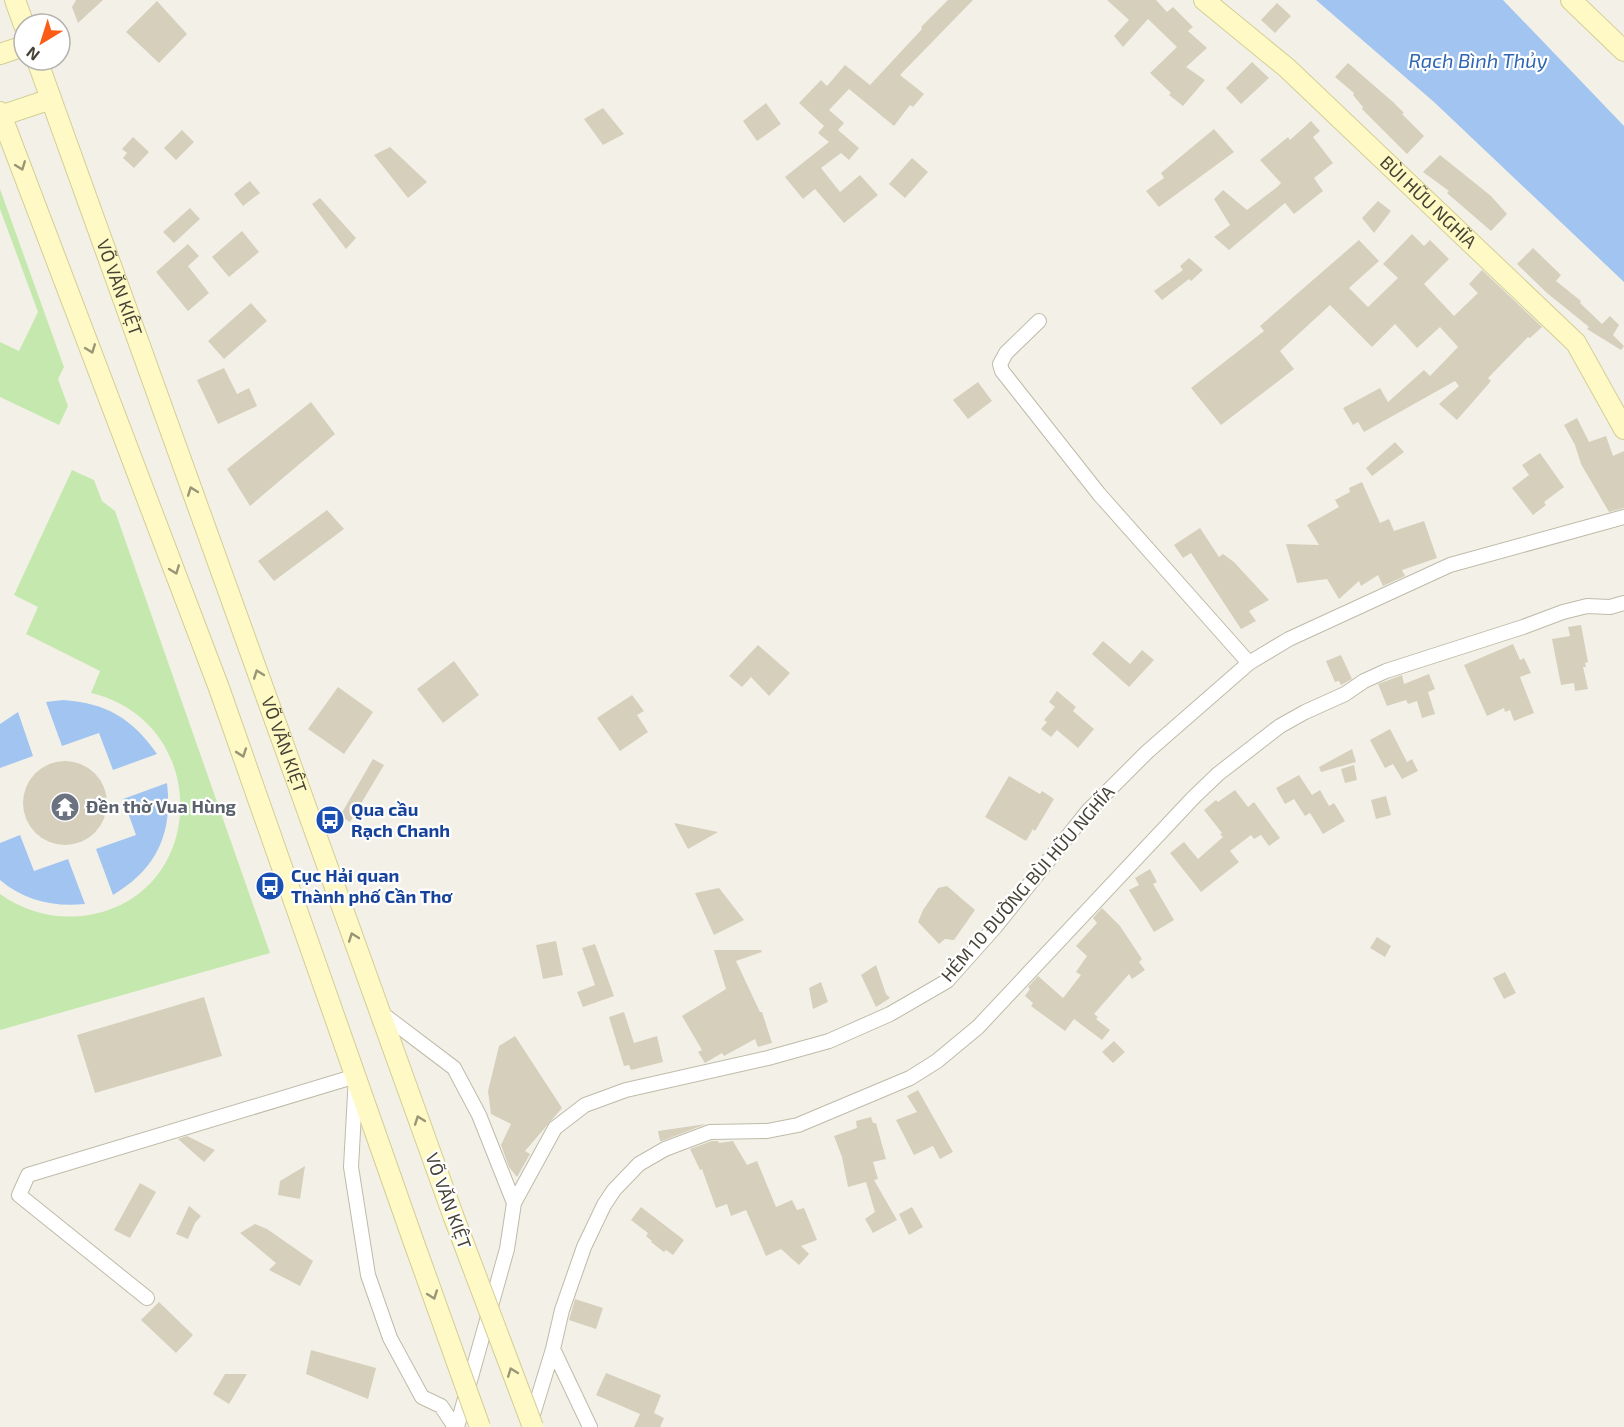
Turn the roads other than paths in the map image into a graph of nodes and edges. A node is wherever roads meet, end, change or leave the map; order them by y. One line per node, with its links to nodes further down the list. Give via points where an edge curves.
1 (1204, 0): 8 (main road, BÙI HỮU NGHĨA, via 1287,68 1576,343)
2 (1571, 0): 3 (main road)
3 (1624, 51)
4 (41, 72): 5 (main road, VÕ VĂN KIỆT)
5 (51, 99): 6 (main road); 12 (main road, VÕ VĂN KIỆT, one-way to 5)
6 (0, 115): 13 (main road, one-way to 13, via 219,688)
7 (1039, 321): 11 (street, via 1006,353 1000,364 1002,371 1099,494)
8 (1624, 429)
9 (1624, 517): 11 (street, HẺM 10 ĐƯỜNG BÙI HỮU NGHĨA, via 1450,565 1289,639)
10 (1624, 603): 16 (street, via 1563,612 1386,671 1280,726 1193,798 978,1027 937,1061 910,1078 798,1125 767,1131 710,1131 648,1157 614,1190 594,1222 572,1279)
11 (1249, 663): 14 (street, HẺM 10 ĐƯỜNG BÙI HỮU NGHĨA, via 1147,752 1088,811 947,981 890,1014 830,1041 626,1090 585,1105 555,1128)
12 (380, 1012): 14 (street, via 454,1068 479,1115); 19 (main road, VÕ VĂN KIỆT, one-way to 12, bridge)
13 (356, 1076): 15 (street, via 28,1175 19,1195); 17 (street, via 351,1167 368,1275 390,1338 422,1397 441,1406); 18 (main road, one-way to 18, bridge)
14 (514, 1203): 17 (street, HẺM 10 ĐƯỜNG BÙI HỮU NGHĨA, via 507,1249)
15 (147, 1298)
16 (553, 1349): 19 (street); 20 (street)
17 (456, 1427)
18 (480, 1427)
19 (531, 1427)
20 (591, 1427)

